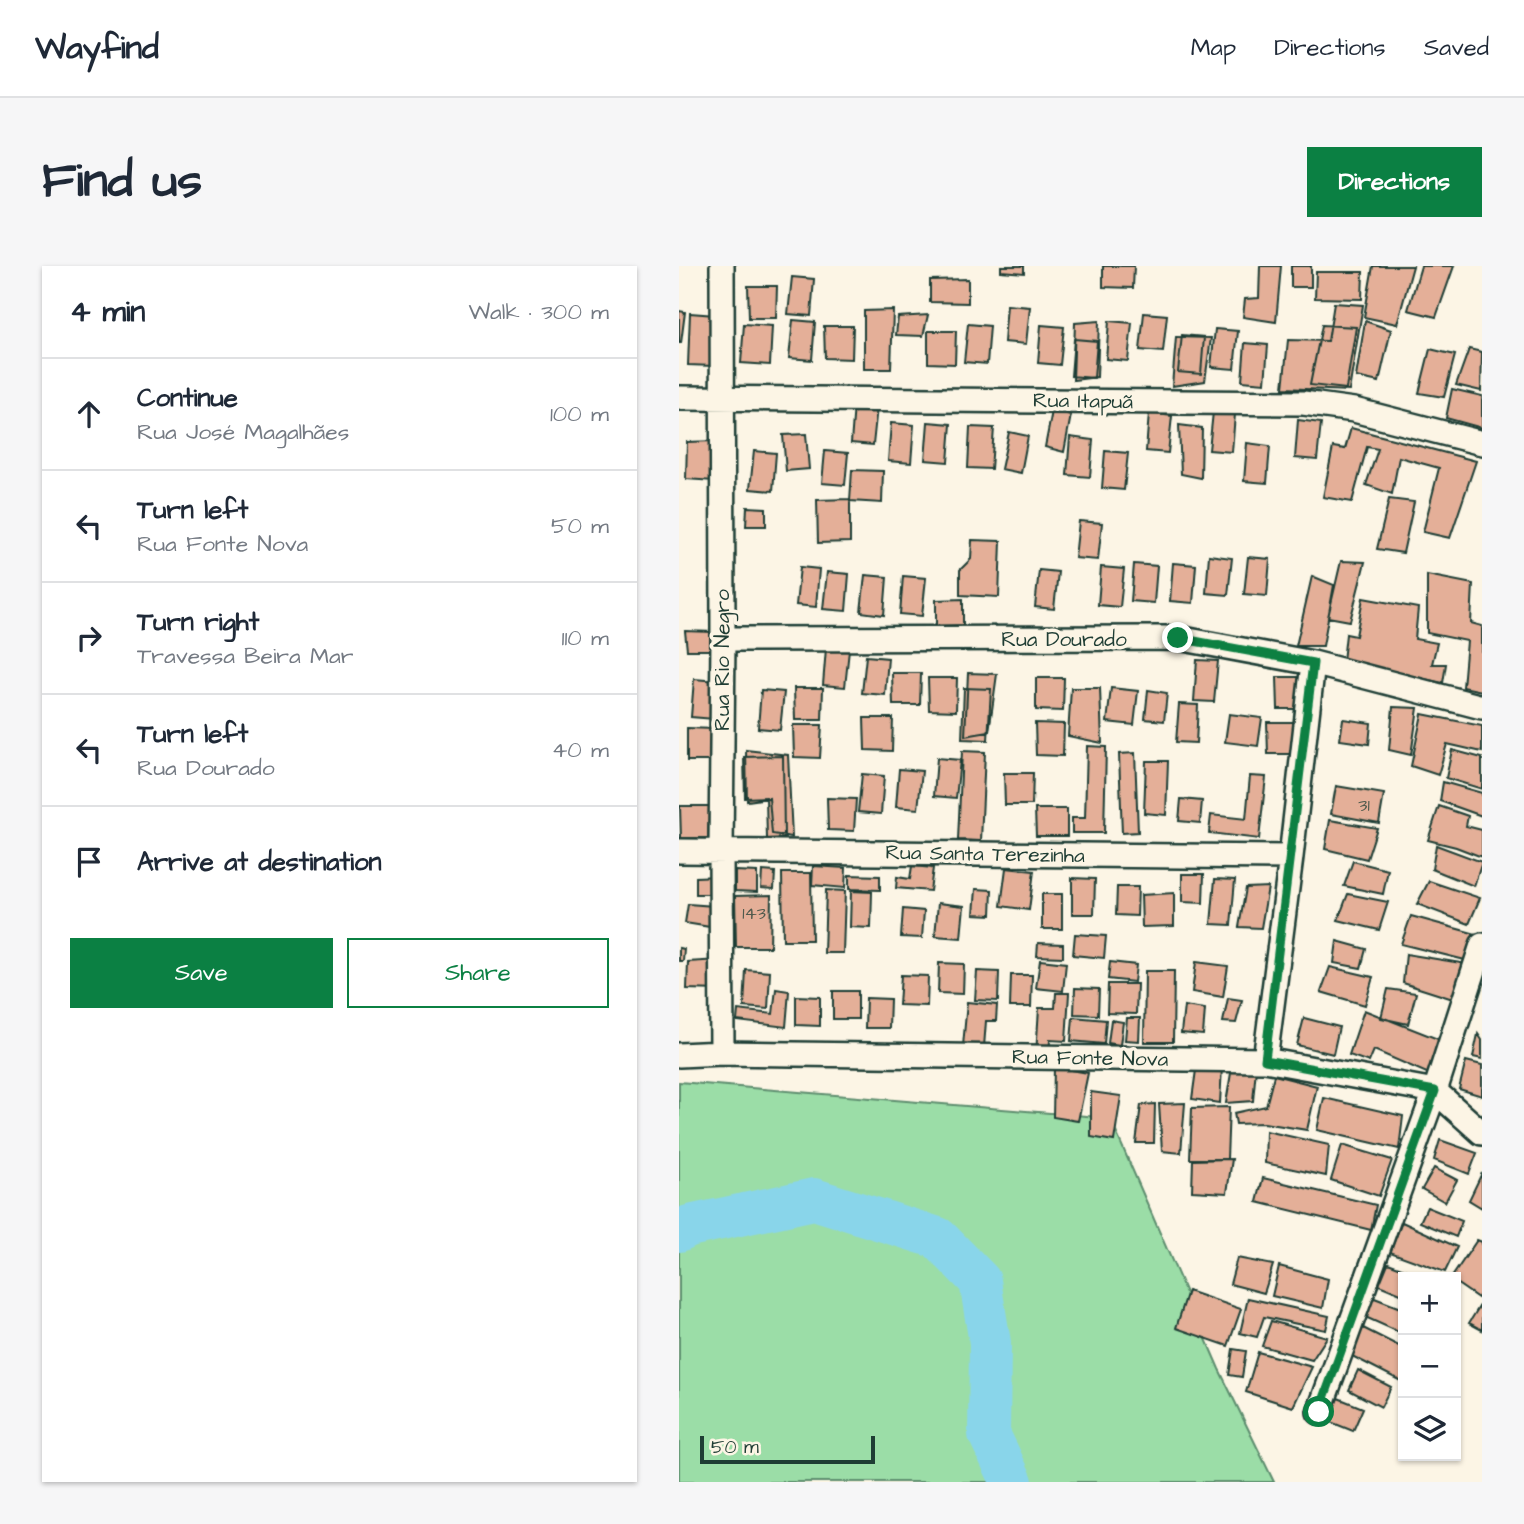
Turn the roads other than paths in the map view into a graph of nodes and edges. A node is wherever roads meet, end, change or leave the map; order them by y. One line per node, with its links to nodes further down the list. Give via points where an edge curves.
1 (722, 266): 2 (street, Rua Rio Negro)
2 (721, 397): 3 (street, Rua Itapuã); 4 (street, Rua Itapuã, via 1303,403 1354,410); 5 (street, Rua Rio Negro)
3 (679, 398)
4 (1482, 443)
5 (723, 639): 6 (street, Rua Dourado, via 1178,638); 9 (street, Rua Rio Negro)
6 (1313, 663): 7 (street, Rua Dourado); 10 (street)
7 (1482, 707)
8 (679, 851): 9 (street, Rua Santa Terezinha)
9 (721, 851): 10 (street, Rua Santa Terezinha); 12 (street, Rua Rio Negro)
10 (1291, 857): 14 (street)
11 (1482, 945): 15 (street)
12 (722, 1054): 13 (street, Rua Fonte Nova); 14 (street, Rua Fonte Nova)
13 (679, 1055)
14 (1265, 1060): 15 (street, Rua Fonte Nova)
15 (1435, 1091): 16 (street); 17 (street)
16 (1482, 1133)
17 (1319, 1412)

